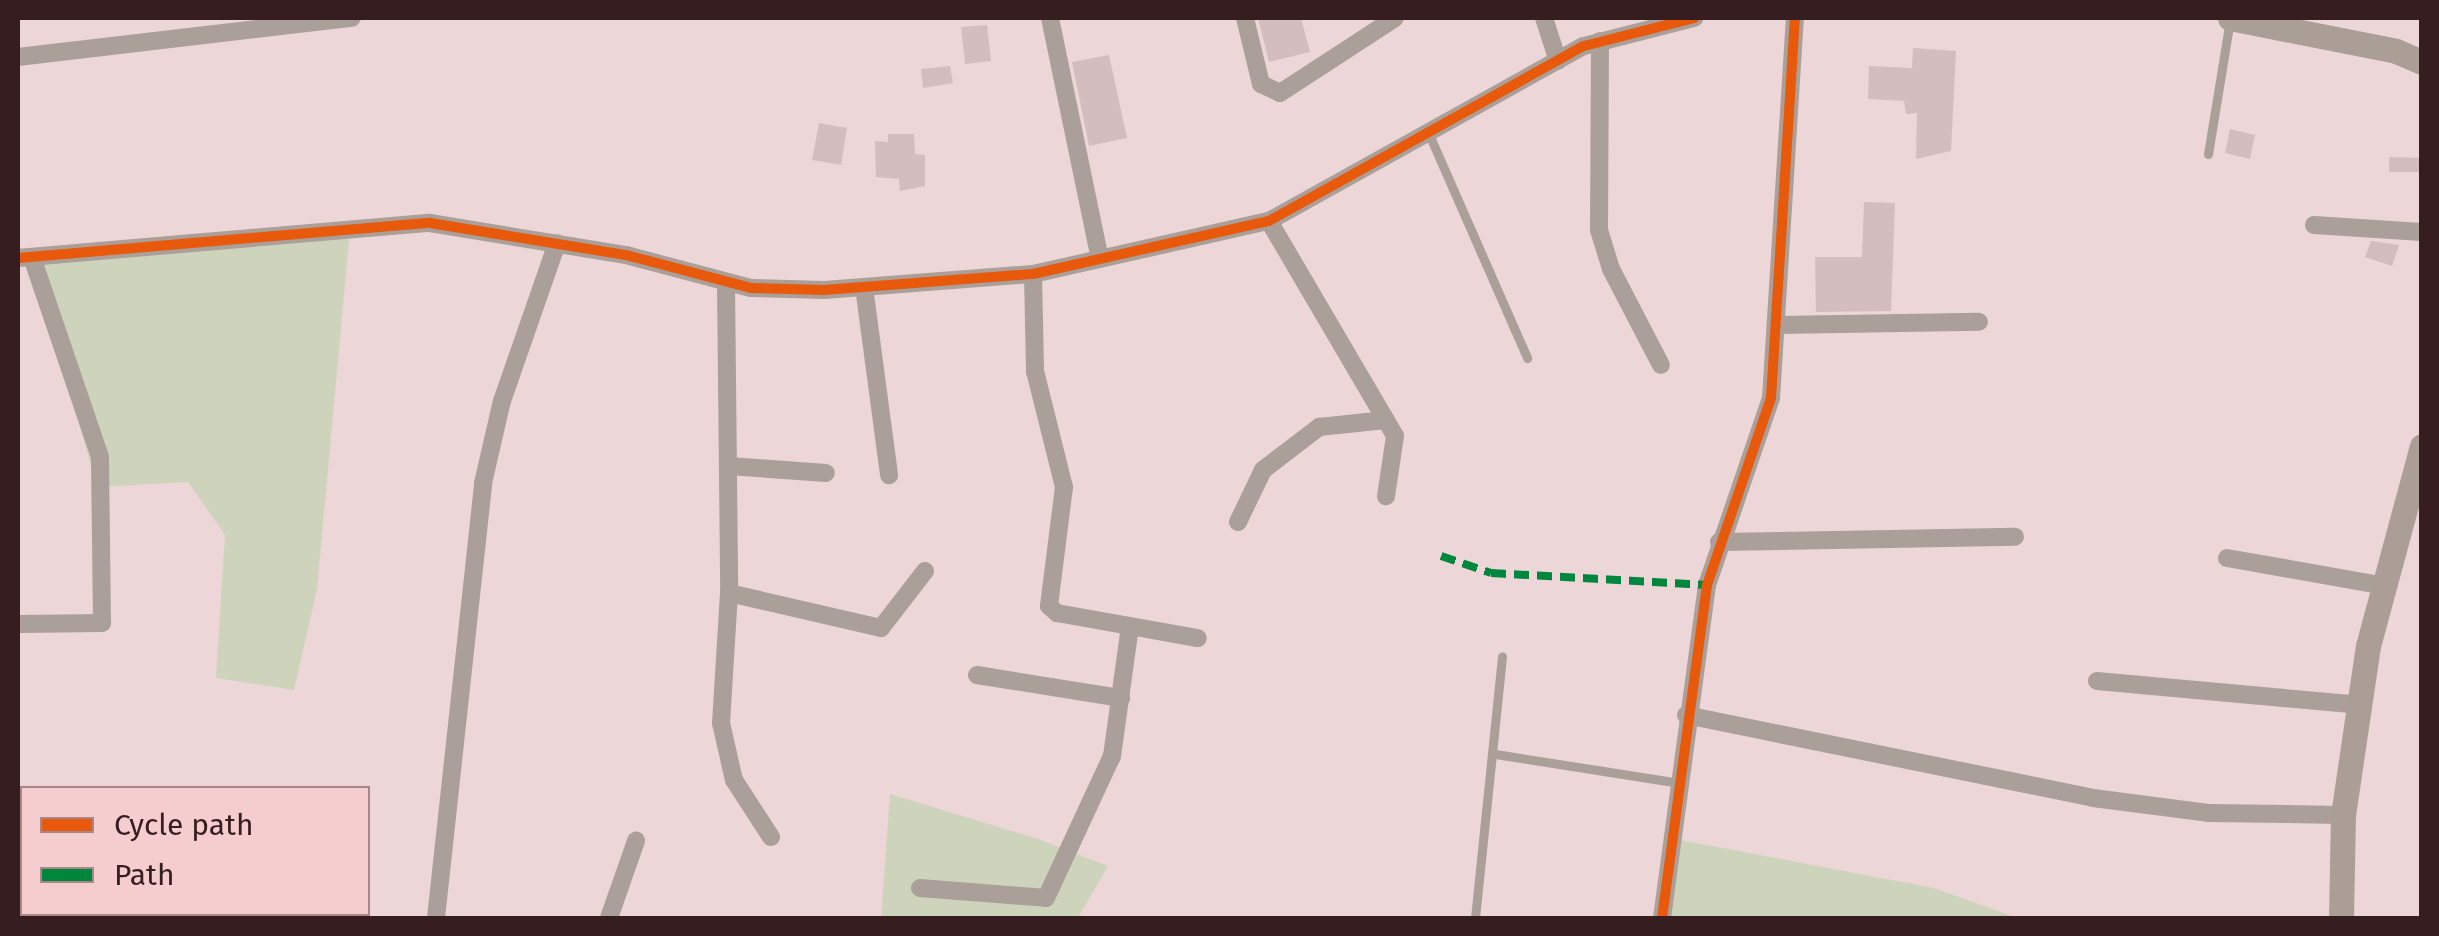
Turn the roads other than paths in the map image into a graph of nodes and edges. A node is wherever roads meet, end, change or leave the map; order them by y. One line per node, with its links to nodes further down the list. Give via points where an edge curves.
1 (352, 18): 10 (street)
2 (1050, 18): 20 (street)
3 (1244, 18): 4 (street, via 1260,84 1280,93)
4 (1395, 18)
5 (1544, 18): 11 (street)
6 (1694, 18): 9 (street)
7 (1795, 18): 25 (street)
8 (2230, 18): 12 (street); 14 (lane)
9 (1600, 41): 11 (street); 27 (street, via 1599,230 1611,269)
10 (18, 57)
11 (1558, 61): 13 (street)
12 (2422, 62)
13 (1428, 132): 15 (street); 26 (lane)
14 (2208, 154)
15 (1269, 221): 20 (street); 28 (street)
16 (2314, 225): 17 (street)
17 (2422, 232)
18 (557, 243): 19 (street, via 430,223); 22 (street); 56 (street, via 502,401 483,483)
19 (24, 258): 41 (street, via 100,457 102,623)
20 (1100, 259): 21 (street)
21 (1033, 274): 23 (street); 42 (street, via 1032,346 1064,487 1049,606 1057,614)
22 (726, 284): 23 (street); 30 (street)
23 (864, 287): 32 (street)
24 (1979, 322): 25 (street)
25 (1778, 325): 36 (street, via 1771,398)
26 (1526, 358)
27 (1660, 365)
28 (1386, 420): 33 (street, via 1397,445); 34 (street, via 1319,427 1263,470)
29 (2422, 446): 39 (street)
30 (730, 466): 31 (street); 40 (street)
31 (826, 472)
32 (889, 475)
33 (1386, 496)
34 (1238, 522)
35 (2015, 537): 36 (street)
36 (1720, 542): 49 (street)
37 (2227, 558): 39 (street)
38 (925, 571): 40 (street, via 881,628)
39 (2385, 586): 48 (street)
40 (728, 593): 53 (street, via 724,749 734,780)
41 (18, 624)
42 (1130, 627): 43 (street); 47 (street)
43 (1198, 638)
44 (1502, 656): 50 (lane)
45 (977, 675): 47 (street)
46 (2097, 682): 48 (street)
47 (1121, 698): 55 (street, via 1103,782 1046,898)
48 (2360, 705): 52 (street)
49 (1686, 715): 51 (street); 52 (street, via 2093,798 2208,813)
50 (1496, 754): 51 (lane); 58 (lane)
51 (1680, 783): 59 (street)
52 (2343, 815): 60 (street)
53 (771, 837)
54 (636, 841): 57 (street)
55 (920, 888)
56 (436, 918)
57 (610, 918)
58 (1475, 918)
59 (1662, 918)
60 (2341, 918)

